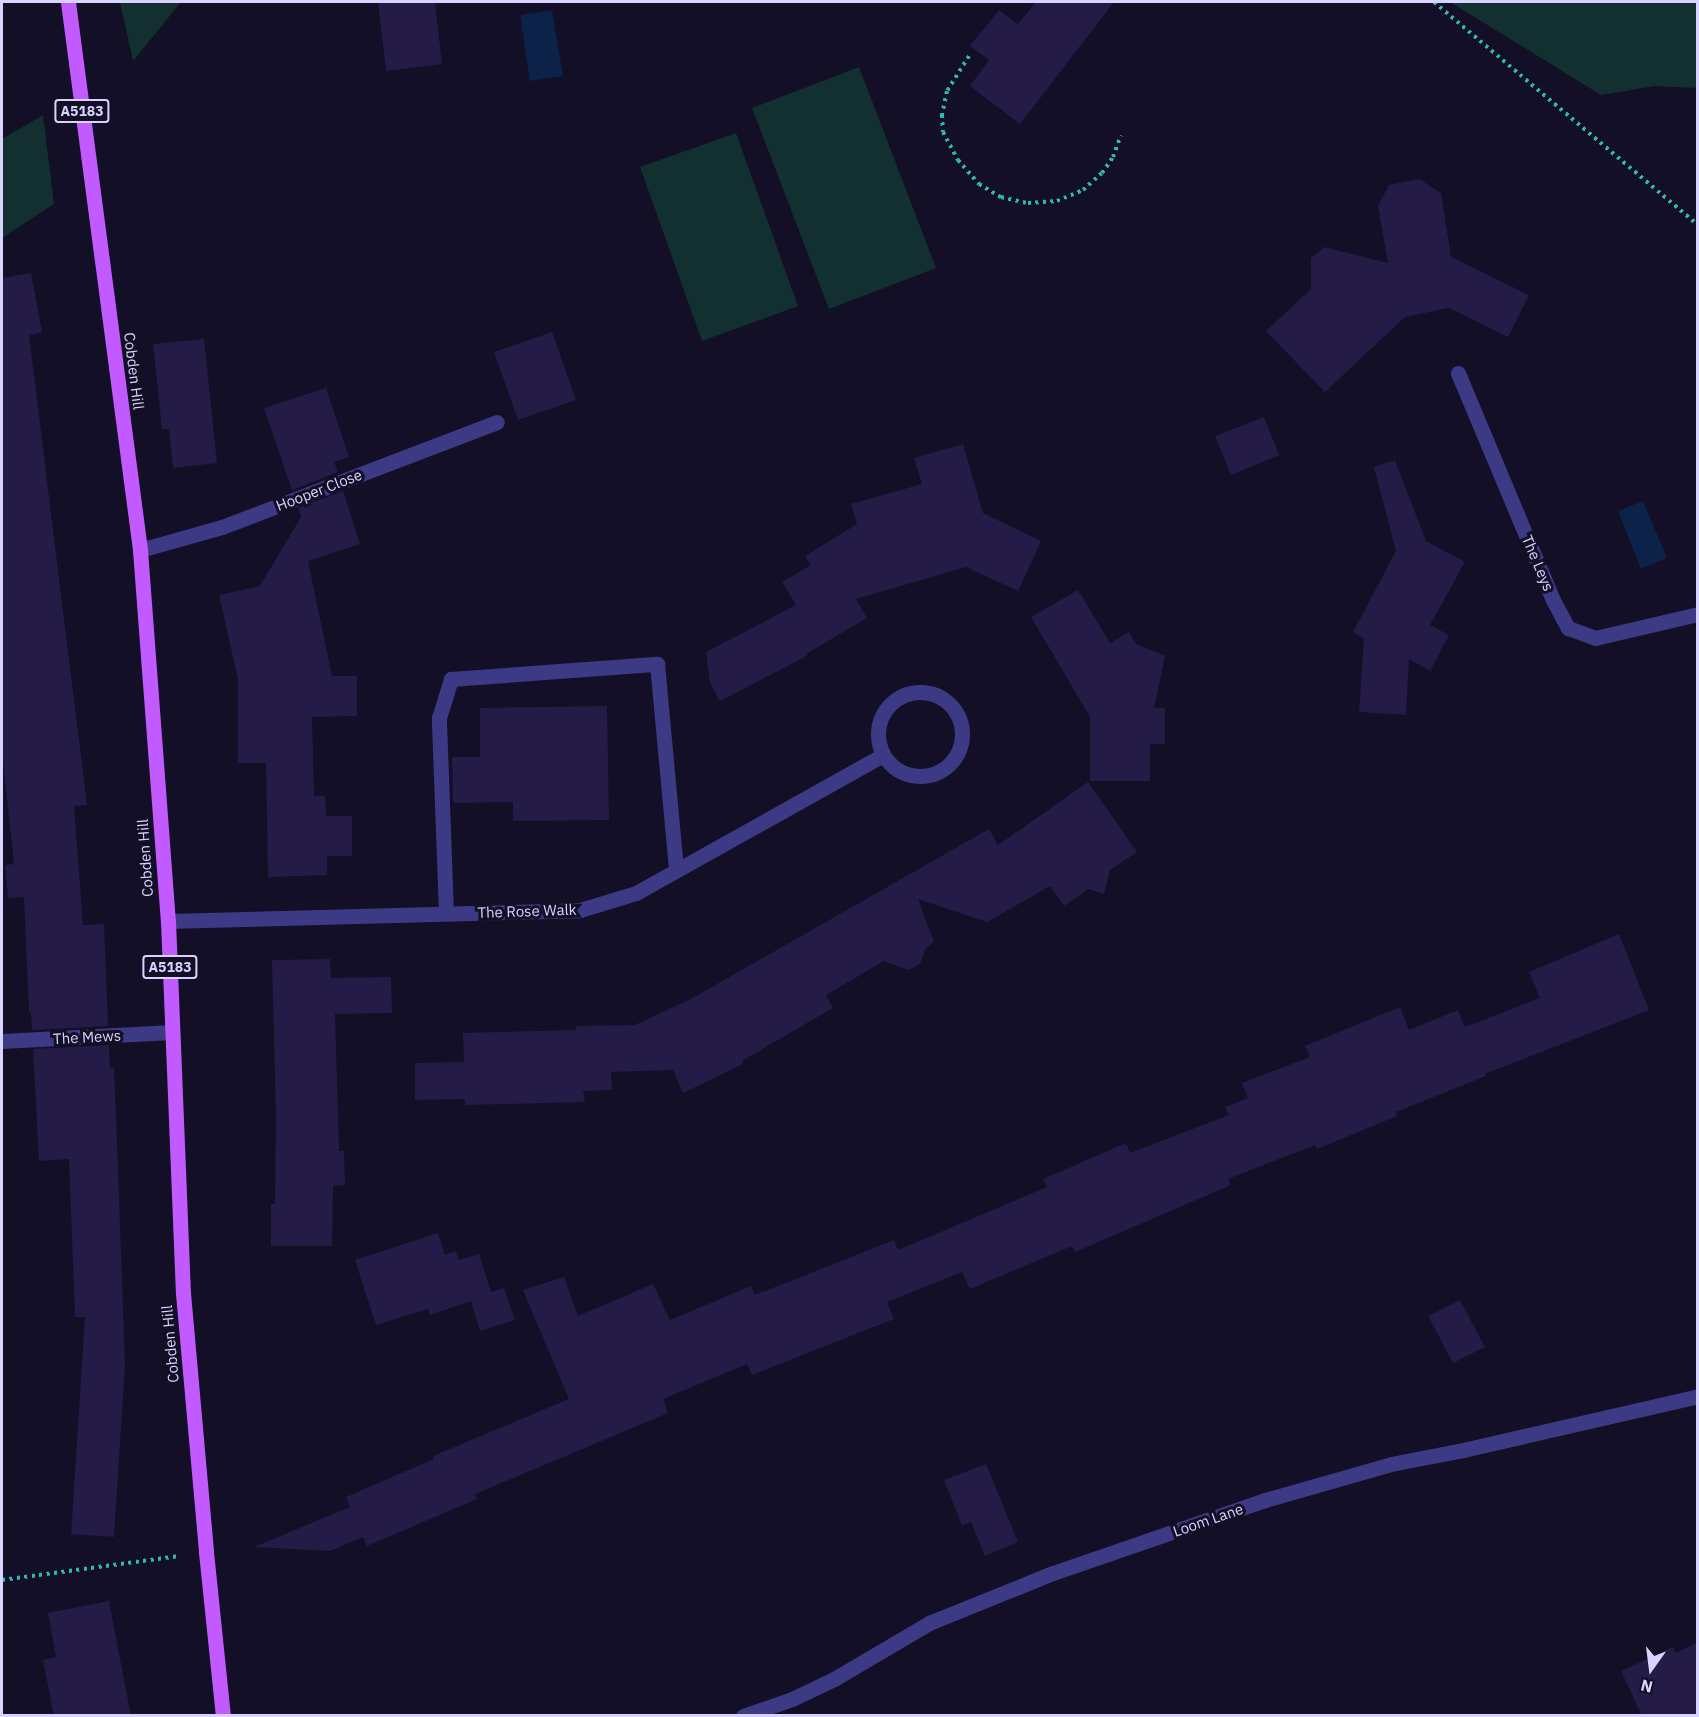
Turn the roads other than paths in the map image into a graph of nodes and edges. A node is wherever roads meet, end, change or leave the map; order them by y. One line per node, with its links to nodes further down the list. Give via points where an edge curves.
1 (68, 2): 4 (main road, Cobden Hill / A5183)
2 (1458, 373): 5 (street, The Leys, via 1568,628 1595,638)
3 (496, 422): 4 (street, Hooper Close, via 222,527)
4 (140, 549): 9 (main road, Cobden Hill / A5183)
5 (1698, 614)
6 (883, 754): 6 (street, via 877,738 879,722 886,707 899,696 915,691 931,693 947,700 957,713 961,745 954,760 941,771 925,776 908,775); 7 (street, The Rose Walk)
7 (676, 869): 8 (street, The Rose Walk, via 636,893 580,910); 8 (street, via 657,664 451,679 439,718)
8 (446, 913): 9 (street, The Rose Walk)
9 (168, 921): 10 (main road, Cobden Hill / A5183)
10 (172, 1032): 11 (street, The Mews); 13 (main road, Cobden Hill / A5183, via 183,1293)
11 (2, 1041)
12 (1698, 1396): 14 (street, Loom Lane, via 1391,1464 1255,1504 1053,1573 928,1623 834,1679)
13 (223, 1716)
14 (743, 1716)

